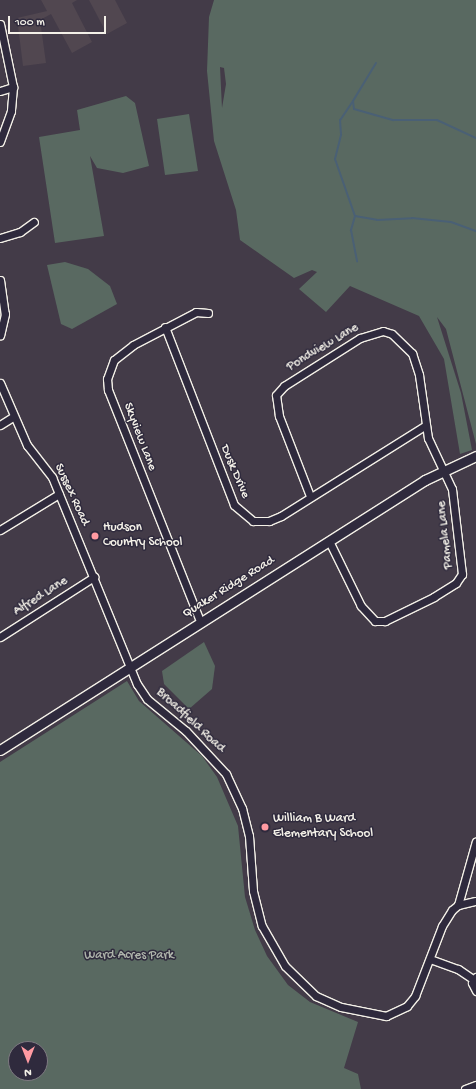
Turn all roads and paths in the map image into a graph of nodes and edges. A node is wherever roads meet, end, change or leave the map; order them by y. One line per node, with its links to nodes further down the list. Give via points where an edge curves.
1 (0, 24): 2 (street)
2 (13, 87): 3 (street); 4 (street, via 11,111)
3 (0, 91)
4 (0, 142)
5 (34, 222): 6 (street, via 20,232)
6 (0, 238)
7 (0, 280): 10 (street, via 5,314)
8 (208, 313): 9 (street, Skyview Lane, via 196,312)
9 (165, 327): 18 (street, Dusk Drive, via 203,429 241,514 253,522 269,522); 22 (street, Skyview Lane, via 114,360 108,372 108,390)
10 (0, 335)
11 (0, 383): 12 (street, Sussex Road)
12 (13, 417): 13 (street); 17 (street, Sussex Road, via 27,445 47,468)
13 (0, 425)
14 (426, 425): 16 (street, Pondview Lane); 18 (street, Dusk Drive); 18 (street, Pondview Lane, via 419,375 409,348 383,331 360,338 284,386 276,395 279,416)
15 (476, 456): 16 (street, Quaker Ridge Road)
16 (444, 469): 20 (street, Quaker Ridge Road); 20 (street, Pamela Lane, via 457,511 463,564 459,579 440,593 397,616 375,621 361,606)
17 (59, 494): 19 (street); 21 (street, Sussex Road)
18 (310, 496)
19 (0, 530)
20 (329, 541): 22 (street, Quaker Ridge Road)
21 (94, 577): 23 (street, Alfred Lane); 24 (street, Sussex Road)
22 (200, 621): 24 (street, Quaker Ridge Road)
23 (0, 637)
24 (130, 666): 25 (street, Quaker Ridge Road); 29 (street, Broadfield Road, via 147,699 186,731 226,774 242,808 249,836 253,891 262,926 285,966 306,989 341,1006 386,1016 407,1006 415,996)
25 (0, 750)
26 (476, 841): 28 (street)
27 (476, 902): 28 (street)
28 (458, 905): 29 (street, Broadfield Road, via 442,926)
29 (430, 959): 30 (street)
30 (474, 978): 31 (street)
31 (476, 990)
32 (476, 1085): 33 (street)
33 (465, 1089)

